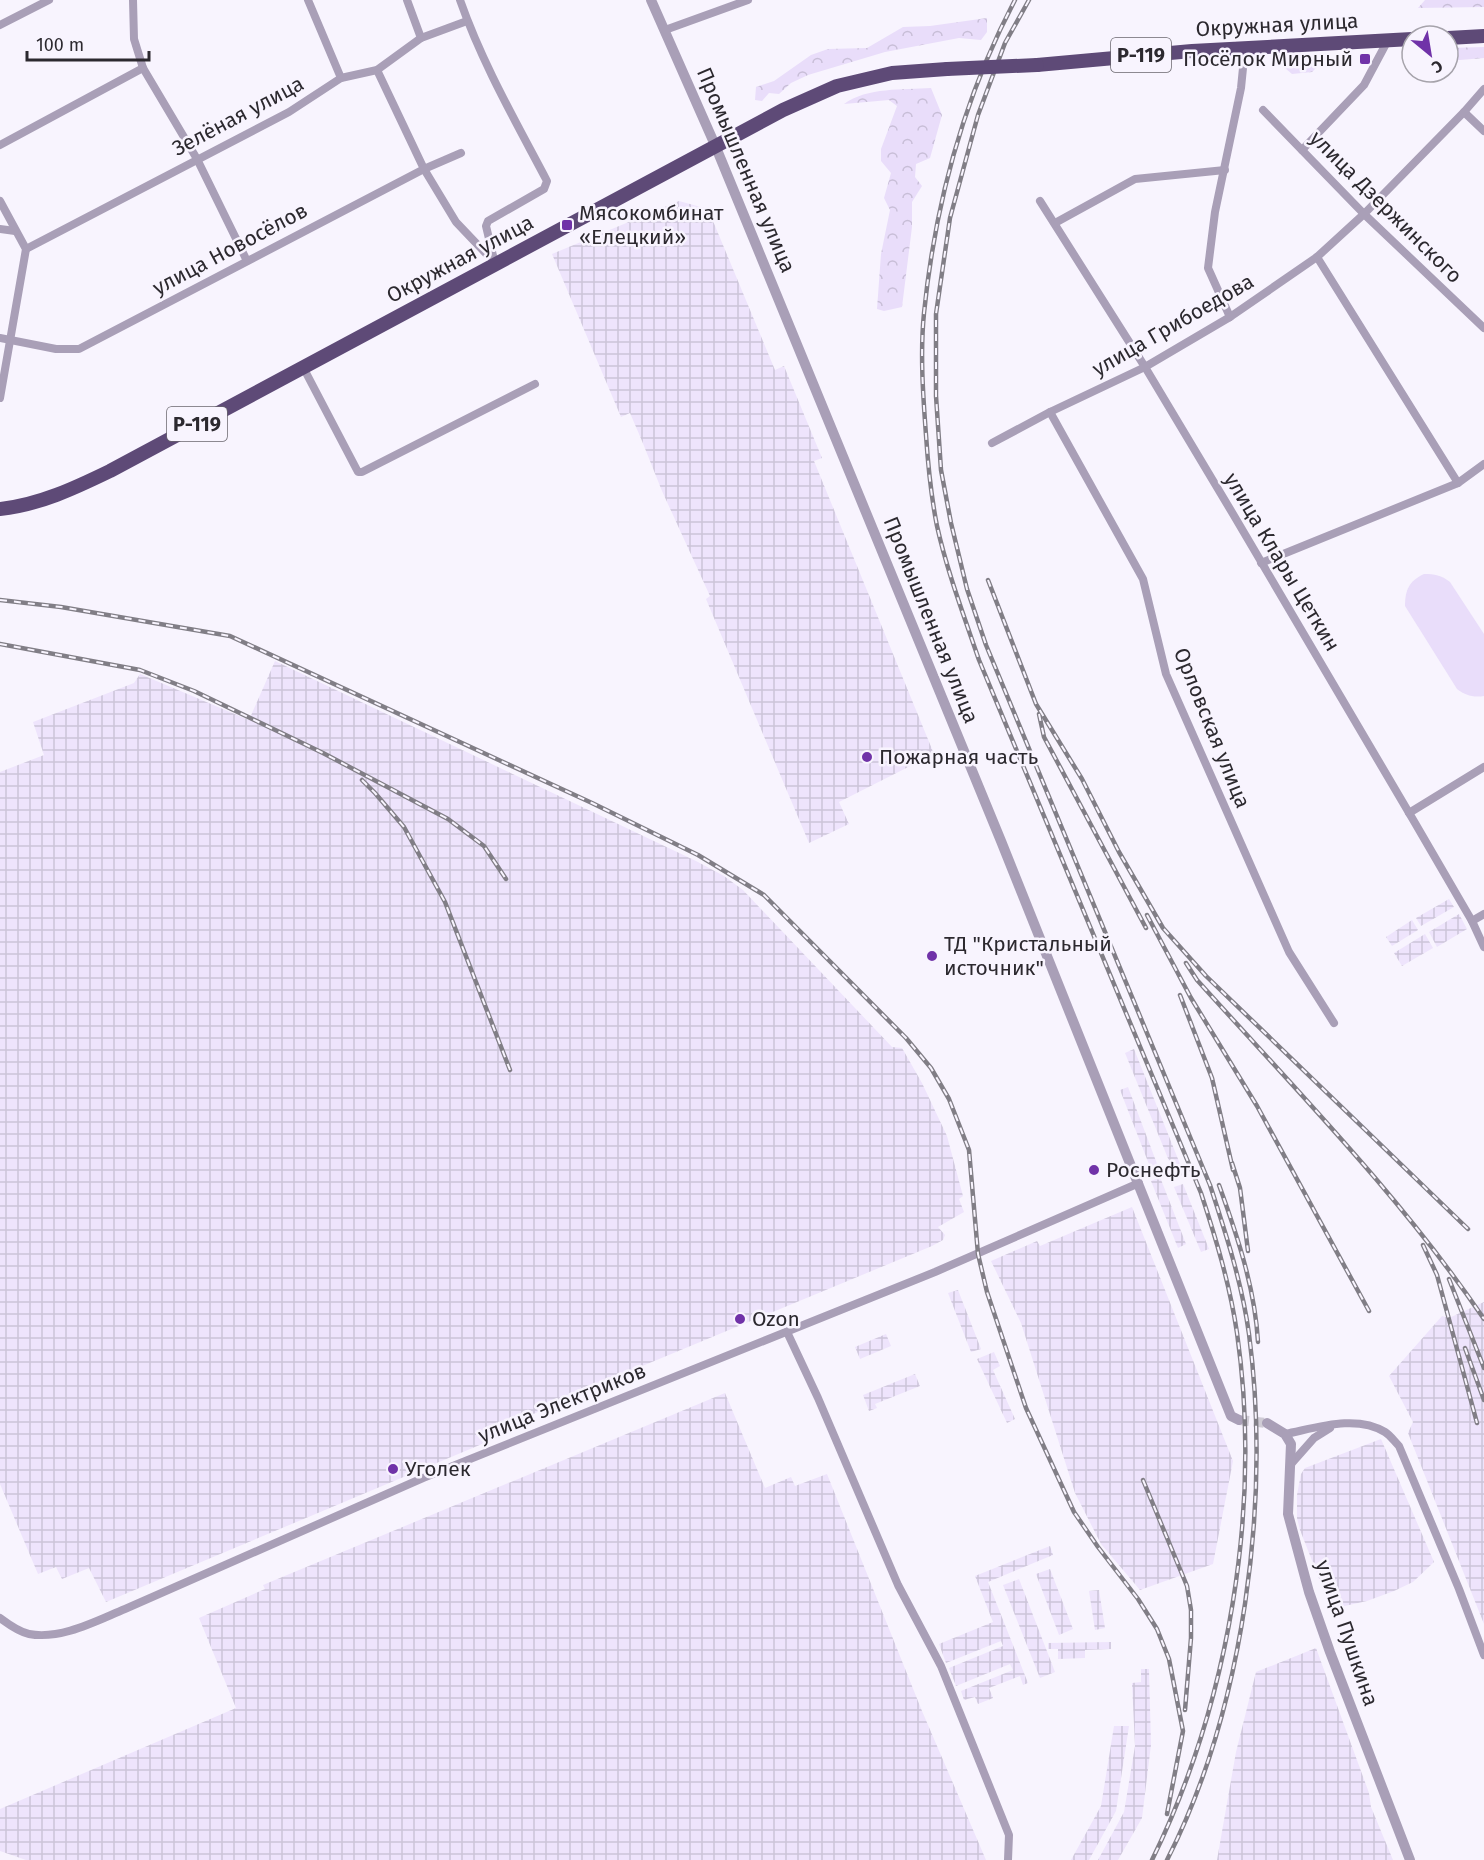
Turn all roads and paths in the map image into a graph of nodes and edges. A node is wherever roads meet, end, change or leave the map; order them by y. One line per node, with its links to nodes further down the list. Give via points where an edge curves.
1 (50, 0): 9 (street)
2 (133, 0): 17 (street, via 134,39)
3 (308, 0): 19 (street)
4 (407, 0): 13 (street)
5 (460, 0): 8 (street)
6 (651, 0): 10 (street, Промышленная улица)
7 (748, 0): 10 (street)
8 (467, 21): 13 (street, Зелёная улица); 40 (street, via 548,181 544,189 488,221)
9 (0, 25)
10 (665, 30): 25 (street, Промышленная улица)
11 (1484, 36): 12 (highway)
12 (1460, 37)
13 (421, 38): 18 (street, Зелёная улица)
14 (1388, 40): 15 (highway, Окружная улица / Р-119); 16 (highway, Окружная улица / Р-119); 26 (street, via 1364,85)
15 (1400, 40)
16 (1245, 48): 25 (highway, Окружная улица / Р-119, bridge, via 892,73 837,86); 30 (street)
17 (143, 68): 24 (street); 28 (street)
18 (377, 70): 19 (street, Зелёная улица); 29 (street)
19 (341, 78): 28 (street, Зелёная улица, via 289,112)
20 (1484, 89): 22 (street, улица Грибоедова)
21 (1263, 110): 26 (street, улица Дзержинского)
22 (1464, 112): 23 (street); 33 (street, улица Грибоедова)
23 (1484, 131)
24 (0, 145)
25 (715, 145): 40 (highway, Окружная улица / Р-119); 61 (street, Промышленная улица)
26 (1302, 150): 33 (street, улица Дзержинского)
27 (461, 153): 29 (street, улица Новосёлов)
28 (196, 159): 37 (street, Зелёная улица); 39 (street)
29 (424, 169): 39 (street, улица Новосёлов); 40 (street, via 456,222)
30 (1225, 170): 34 (street, via 1135,179); 41 (street, via 1208,268)
31 (0, 201): 36 (street)
32 (1040, 201): 34 (street, улица Клары Цеткин)
33 (1364, 213): 38 (street, улица Грибоедова); 42 (street, улица Дзержинского)
34 (1055, 223): 46 (street, улица Клары Цеткин)
35 (0, 229): 36 (street)
36 (15, 231): 37 (street)
37 (26, 249): 44 (street)
38 (1317, 257): 41 (street, улица Грибоедова); 52 (street)
39 (247, 261): 44 (street, улица Новосёлов, via 79,349 56,350)
40 (495, 264): 45 (highway, Окружная улица / Р-119)
41 (1230, 317): 46 (street, улица Грибоедова)
42 (1484, 328)
43 (0, 338): 44 (street, улица Новосёлов)
44 (11, 340): 48 (street)
45 (303, 367): 47 (street, via 358,472); 53 (highway, Окружная улица / Р-119, via 69,491)
46 (1145, 367): 49 (street, улица Грибоедова); 54 (street, улица Клары Цеткин)
47 (536, 384)
48 (0, 398)
49 (1050, 412): 50 (street, улица Грибоедова); 60 (street, Орловская улица, via 1143,579 1166,674 1289,952)
50 (992, 443)
51 (1484, 464): 52 (street)
52 (1458, 483): 54 (street)
53 (0, 509)
54 (1261, 563): 56 (street, улица Клары Цеткин)
55 (1484, 767): 56 (street)
56 (1409, 813): 58 (street, улица Клары Цеткин)
57 (1484, 914): 58 (street)
58 (1472, 921): 59 (street, улица Клары Цеткин)
59 (1484, 947)
60 (1334, 1023)
61 (1139, 1183): 62 (street, улица Электриков); 63 (street, Промышленная улица, via 1231,1416)
62 (787, 1332): 68 (street, улица Электриков, via 423,1478 80,1627 49,1635 27,1634); 70 (street, via 898,1585 941,1666 1009,1835)
63 (1239, 1420)
64 (1267, 1423): 66 (street)
65 (1342, 1424): 66 (street); 67 (street, via 1314,1438); 69 (street, via 1369,1425 1387,1433 1399,1446)
66 (1285, 1434): 67 (street, улица Пушкина, via 1291,1444)
67 (1291, 1464): 71 (street, улица Пушкина, via 1288,1514 1309,1592)
68 (0, 1618)
69 (1484, 1655)
70 (1008, 1860)
71 (1410, 1860)

